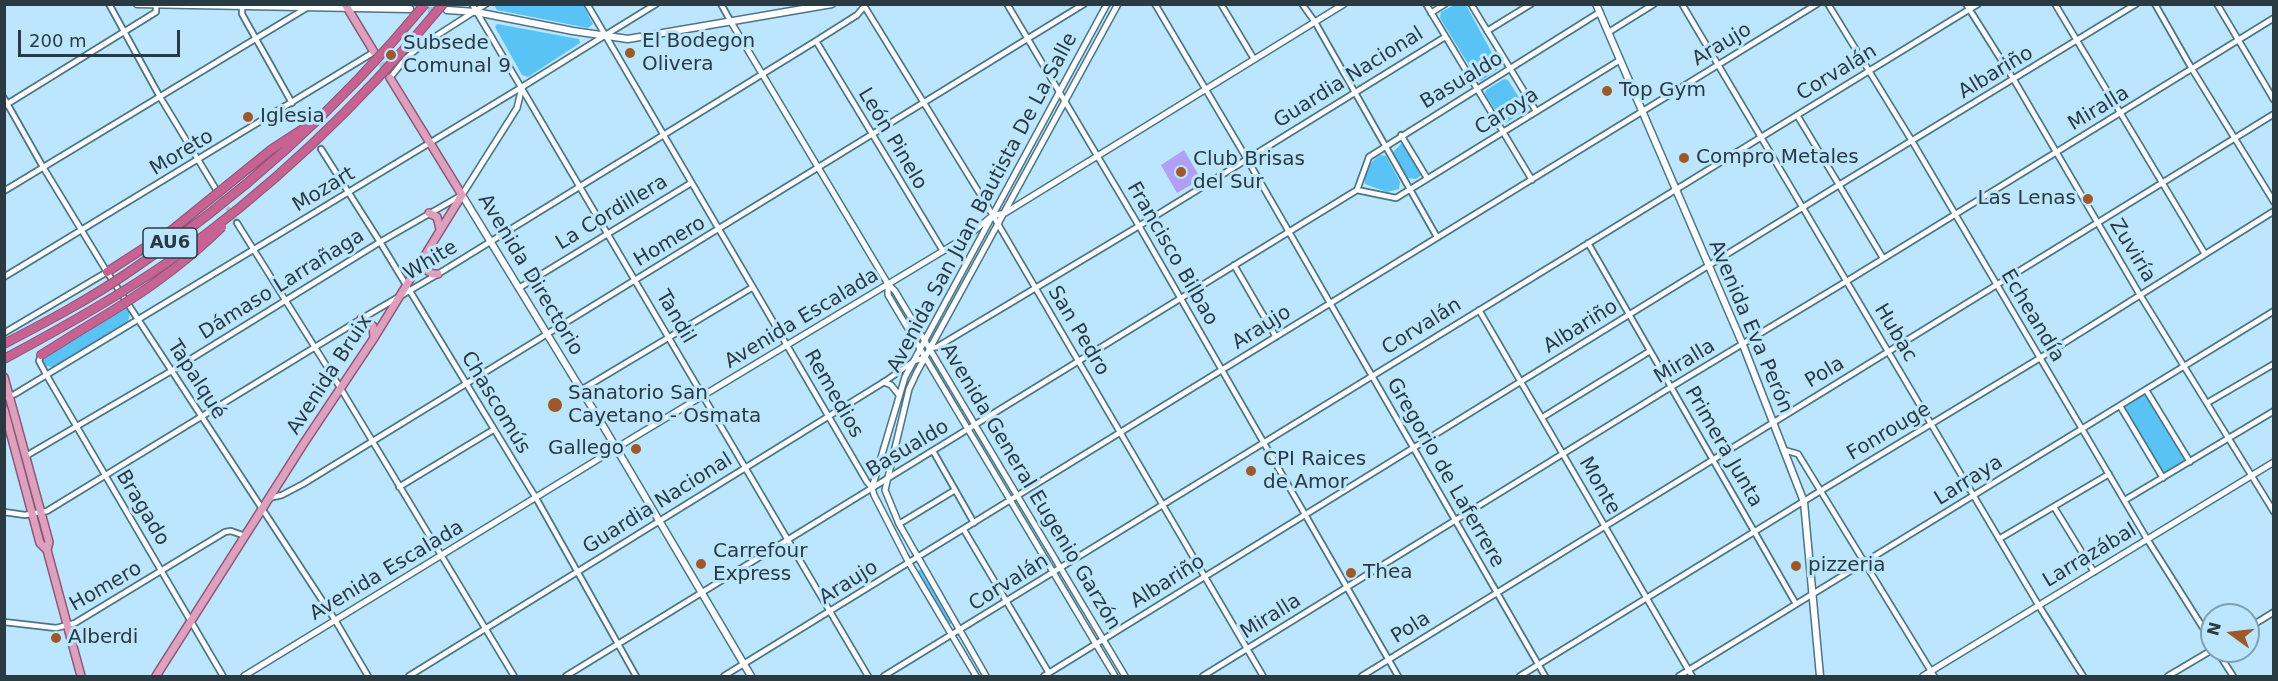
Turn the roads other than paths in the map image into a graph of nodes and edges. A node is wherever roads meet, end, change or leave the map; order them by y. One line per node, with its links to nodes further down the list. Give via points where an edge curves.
1 (109, 4): 48 (street)
2 (137, 4): 31 (main road)
3 (425, 4): 84 (highway, AU6, bridge, via 387,51)
4 (472, 4): 41 (street, Tandil)
5 (486, 4): 41 (street)
6 (587, 4): 50 (street, Remedios)
7 (656, 4): 50 (street, Mozart)
8 (721, 4): 45 (street, Avenida General Eugenio Garzón)
9 (832, 4): 45 (main road)
10 (1007, 4): 52 (street, Francisco Bilbao)
11 (1084, 4): 52 (street, Homero)
12 (1107, 4): 70 (street, Avenida San Juan Bautista De La Salle)
13 (1155, 4): 68 (street, Gregorio de Laferrere)
14 (1221, 4): 58 (street)
15 (1302, 4): 46 (street)
16 (1344, 4): 46 (street, Avenida Escalada)
17 (1426, 4): 43 (street)
18 (1445, 4): 43 (street, Guardia Nacional)
19 (1471, 4): 47 (street)
20 (1531, 4): 47 (street)
21 (1596, 4): 42 (main road, Avenida Eva Perón)
22 (1654, 4): 49 (street)
23 (1682, 4): 60 (street, Hubac)
24 (1817, 4): 60 (street, Araujo)
25 (1828, 4): 63 (street, Echeandía)
26 (1978, 4): 39 (street, Corvalán)
27 (2055, 4): 55 (street)
28 (2136, 4): 55 (street, Albariño)
29 (2155, 4): 62 (street)
30 (2217, 4): 53 (street)
31 (156, 5): 34 (main road); 48 (street, via 156,12)
32 (347, 5): 35 (main road); 37 (main road); 57 (main road)
33 (1116, 5): 75 (street, Avenida San Juan Bautista De La Salle)
34 (242, 6): 37 (main road); 54 (street, via 242,14)
35 (377, 6): 40 (main road)
36 (863, 6): 56 (street, White, via 857,15); 77 (street, San Pedro)
37 (308, 7): 54 (street)
38 (445, 7): 41 (main road); 117 (highway, AU6, bridge, via 365,93)
39 (1967, 7): 63 (street, Corvalán); 66 (street, Zuviría)
40 (410, 9)
41 (476, 12): 50 (main road); 65 (street, via 422,45); 67 (street, Tandil)
42 (1600, 12): 49 (main road, Avenida Eva Perón); 61 (street, Basualdo)
43 (1431, 13): 51 (street)
44 (2274, 18): 53 (street, Miralla)
45 (731, 22): 50 (main road, via 628,39); 64 (street, Avenida General Eugenio Garzón)
46 (1315, 22): 58 (street, Avenida Escalada); 71 (street)
47 (1487, 31): 61 (street)
48 (124, 32): 72 (street); 78 (street)
49 (1609, 32): 59 (main road, Avenida Eva Perón)
50 (604, 36): 67 (street, Mozart); 86 (street, Remedios)
51 (1445, 37): 69 (street); 71 (street, Guardia Nacional)
52 (1028, 39): 70 (street, Francisco Bilbao); 77 (street, Homero)
53 (2238, 39): 62 (street, Miralla); 74 (street)
54 (257, 40): 72 (street); 76 (street)
55 (2076, 40): 66 (street, Albariño); 82 (street)
56 (816, 41): 64 (street, White); 87 (street, León Pinelo)
57 (374, 52): 76 (street, Moreto)
58 (1254, 59): 68 (street, Avenida Escalada)
59 (1620, 60): 79 (street, Caroya); 80 (main road, Avenida Eva Perón)
60 (1718, 65): 80 (street, Araujo); 89 (street, Hubac)
61 (1510, 69): 69 (street, Basualdo); 79 (street)
62 (2192, 69): 82 (street, Miralla); 90 (street)
63 (1868, 71): 81 (street, Corvalán); 91 (street, Echeandía)
64 (763, 74): 86 (street, White); 100 (street, Avenida General Eugenio Garzón)
65 (390, 78): 92 (main road, Avenida Directorio)
66 (2014, 80): 91 (street, Albariño); 95 (street, Zuviría)
67 (522, 87): 92 (street, Mozart); 107 (street, Tandil); 114 (street, Avenida Bruix, via 517,108)
68 (1205, 88): 96 (street, Avenida Escalada); 97 (street, Gregorio de Laferrere)
69 (1477, 90): 85 (street); 88 (street, Basualdo)
70 (1060, 91): 75 (street, Francisco Bilbao); 123 (street, Avenida San Juan Bautista De La Salle)
71 (1355, 92): 93 (street); 97 (street, Guardia Nacional)
72 (160, 97): 98 (street); 99 (street)
73 (4, 98): 78 (street, Tapalqué)
74 (2274, 100)
75 (1066, 101): 96 (street, Francisco Bilbao); 104 (street, Avenida San Juan Bautista De La Salle)
76 (292, 103): 98 (street, Moreto)
77 (925, 103): 87 (street, Homero); 123 (street, San Pedro)
78 (6, 105): 99 (street, Tapalqué)
79 (1536, 111): 85 (street, Caroya)
80 (1641, 111): 102 (street, Araujo); 110 (main road, Avenida Eva Perón)
81 (1797, 114): 89 (street, Corvalán); 106 (street)
82 (2120, 114): 95 (street, Miralla); 105 (street)
83 (2274, 114): 90 (street, Pola)
84 (318, 119): 144 (highway, bridge, via 272,149 172,230); 171 (highway, AU6, bridge, via 183,234 97,292)
85 (1503, 132): 101 (street, Caroya); 102 (street)
86 (664, 135): 103 (street, Remedios); 107 (street, White)
87 (873, 135): 100 (street, Homero); 138 (street, León Pinelo)
88 (1401, 135): 93 (street, Basualdo); 101 (street)
89 (1760, 136): 110 (street, Corvalán); 118 (street, Hubac)
90 (2236, 139): 105 (street, Pola); 116 (street)
91 (1912, 141): 106 (street, Albariño); 122 (street, Echeandía)
92 (430, 142): 113 (street, Mozart); 114 (main road, Avenida Directorio)
93 (1386, 146): 108 (street); 109 (street, Basualdo, via 1369,157)
94 (321, 149): 113 (street, Chascomús)
95 (2055, 153): 122 (street, Miralla); 125 (street, Zuviría)
96 (1097, 155): 115 (street, Avenida Escalada); 127 (street, Francisco Bilbao)
97 (1246, 159): 127 (street, Guardia Nacional); 131 (street, Gregorio de Laferrere)
98 (199, 160): 112 (street); 129 (street, Moreto)
99 (43, 167): 111 (street); 129 (street, Tapalqué)
100 (820, 168): 130 (street, Homero); 149 (street, Avenida General Eugenio Garzón)
101 (1427, 178): 108 (street, Caroya)
102 (1532, 180): 133 (street, Araujo)
103 (691, 183): 130 (street, Remedios); 132 (street, La Cordillera)
104 (1020, 184): 115 (street, via 1023,192); 121 (street, Avenida San Juan Bautista De La Salle)
105 (2163, 184): 125 (street, Pola); 139 (street)
106 (1839, 185): 118 (street, Albariño); 141 (street)
107 (580, 186): 132 (street, Tandil); 135 (street, White)
108 (1411, 189): 109 (street, via 1393,199); 133 (street)
109 (1357, 190): 131 (street, Basualdo)
110 (1675, 190): 136 (street, Corvalán); 143 (main road, Avenida Eva Perón)
111 (4, 191)
112 (217, 191)
113 (348, 193): 134 (street, Chascomús); 137 (street, Mozart)
114 (462, 195): 120 (street, Dámaso Larrañaga); 128 (main road, Avenida Bruix); 135 (main road, Avenida Directorio)
115 (1033, 195): 121 (street, Avenida Escalada)
116 (2274, 202)
117 (245, 204): 179 (highway, bridge, via 181,265); 182 (highway, AU6, bridge, via 167,263)
118 (1804, 207): 143 (street, Albariño); 148 (street, Hubac)
119 (2274, 212): 139 (street, Fonrouge)
120 (429, 213): 128 (main road, via 437,217); 134 (street, Dámaso Larrañaga)
121 (1005, 213): 123 (street, Avenida Escalada); 126 (street, Avenida San Juan Bautista De La Salle)
122 (1954, 214): 141 (street, Miralla); 150 (street, Echeandía)
123 (992, 216): 126 (street, San Pedro); 138 (street, Avenida Escalada); 170 (street, Avenida San Juan Bautista De La Salle)
124 (237, 223): 137 (street)
125 (2098, 223): 150 (street, Pola); 155 (street, Zuviría)
126 (998, 225): 154 (street, San Pedro); 175 (street, Avenida San Juan Bautista De La Salle)
127 (1139, 226): 154 (street, Guardia Nacional); 157 (street, Francisco Bilbao)
128 (440, 229): 140 (main road, Avenida Bruix)
129 (82, 230): 144 (street, Tapalqué); 146 (street, Moreto)
130 (719, 230): 147 (street, Homero); 151 (street, Remedios)
131 (1288, 231): 142 (street, Basualdo); 159 (street, Gregorio de Laferrere)
132 (608, 233): 147 (street, Tandil); 152 (street, La Cordillera)
133 (1437, 237): 159 (street, Araujo)
134 (380, 242): 153 (street, Chascomús); 158 (street, Dámaso Larrañaga)
135 (490, 242): 145 (street, White); 152 (main road, Avenida Directorio)
136 (1588, 243): 160 (street, Corvalán); 162 (street, Primera Junta)
137 (253, 250): 158 (street); 164 (street, Mozart)
138 (943, 251): 149 (street, Avenida Escalada)
139 (2205, 254): 155 (street, Fonrouge)
140 (425, 255): 145 (main road, via 425,269); 153 (main road, Avenida Bruix)
141 (1883, 258): 148 (street, Miralla)
142 (1234, 265): 157 (street, Basualdo); 167 (street)
143 (1707, 266): 162 (street, Albariño); 173 (main road, Avenida Eva Perón)
144 (107, 272): 164 (street, Tapalqué); 165 (street)
145 (438, 274): 153 (street, White)
146 (4, 278)
147 (636, 280): 166 (street, Homero); 169 (street, Tandil)
148 (1847, 281): 173 (street, Miralla); 178 (street, Hubac)
149 (888, 284): 170 (street, Avenida General Eugenio Garzón); 172 (street, Avenida Escalada); 176 (street, Avenida General Eugenio Garzón, via 888,295)
150 (1996, 284): 178 (street, Pola); 181 (street, Echeandía)
151 (753, 287): 169 (street); 172 (street, Remedios)
152 (519, 288): 166 (main road, Avenida Directorio)
153 (408, 289): 156 (main road, Avenida Bruix); 194 (street, Chascomús)
154 (1035, 289): 175 (street, Guardia Nacional); 184 (street, San Pedro)
155 (2140, 295): 181 (street, Fonrouge); 186 (street, Zuviría)
156 (400, 297): 163 (street, White); 168 (main road, Avenida Bruix)
157 (1180, 298): 184 (street, Basualdo); 188 (street, Francisco Bilbao)
158 (285, 301): 174 (street); 187 (street, Dámaso Larrañaga)
159 (1330, 304): 167 (street, Araujo); 190 (street, Gregorio de Laferrere)
160 (1479, 310): 190 (street, Corvalán); 192 (street, Monte)
161 (2274, 311): 186 (street, Larraya)
162 (1629, 315): 177 (street, Primera Junta); 192 (street, Albariño)
163 (361, 319): 168 (main road, via 373,326); 174 (street, White)
164 (138, 320): 187 (street, Tapalqué); 189 (street, Mozart)
165 (4, 333)
166 (548, 335): 194 (street, Homero); 197 (main road, Avenida Directorio)
167 (1276, 337): 188 (street, Araujo)
168 (374, 338): 196 (main road, Avenida Bruix)
169 (669, 338): 197 (street); 200 (street, Tandil)
170 (925, 339): 175 (street, Avenida General Eugenio Garzón); 176 (street, Avenida San Juan Bautista De La Salle)
171 (4, 344)
172 (788, 345): 200 (street, Avenida Escalada); 207 (street, Remedios)
173 (1743, 345): 195 (street, Miralla); 209 (main road, Avenida Eva Perón)
174 (314, 348): 196 (street); 206 (street, White)
175 (930, 348): 180 (street, Avenida San Juan Bautista De La Salle); 211 (street, Avenida General Eugenio Garzón)
176 (920, 349): 180 (street, Avenida General Eugenio Garzón); 183 (street, Avenida San Juan Bautista De La Salle)
177 (1650, 351): 195 (street, Primera Junta); 208 (street)
178 (1890, 352): 209 (street, Pola); 210 (street, Hubac)
179 (40, 355): 189 (street, Bragado)
180 (924, 358): 183 (street, Guardia Nacional); 213 (street, Avenida General Eugenio Garzón); 234 (street, Avenida San Juan Bautista De La Salle, via 909,389)
181 (2040, 358): 210 (street, Fonrouge); 214 (street, Echeandía)
182 (4, 359)
183 (914, 361): 193 (street, Guardia Nacional); 199 (street, Avenida San Juan Bautista De La Salle)
184 (1078, 361): 211 (street, Basualdo); 216 (street, San Pedro)
185 (2274, 364): 202 (street)
186 (2185, 366): 198 (street, Larraya); 202 (street, Zuviría)
187 (172, 370): 206 (street, Tapalqué); 212 (street, Dámaso Larrañaga)
188 (1222, 370): 216 (street, Araujo); 219 (street, Francisco Bilbao)
189 (46, 376): 201 (street, Mozart); 212 (street, Bragado)
190 (1372, 376): 219 (street, Corvalán); 221 (street, Gregorio de Laferrere)
191 (4, 377): 201 (main road)
192 (1521, 381): 208 (street, Monte); 221 (street, Albariño)
193 (884, 382): 199 (street); 207 (street, Guardia Nacional)
194 (466, 384): 215 (street, Chascomús); 218 (street, Homero)
195 (1671, 387): 224 (street, Miralla); 226 (street, Primera Junta)
196 (340, 389): 218 (street); 241 (main road, Avenida Bruix)
197 (581, 390): 220 (main road, Avenida Directorio)
198 (2146, 390): 203 (street, Larraya); 227 (street)
199 (899, 395): 236 (street, Avenida San Juan Bautista De La Salle)
200 (704, 396): 220 (street, Avenida Escalada); 229 (street, Tandil)
201 (7, 397): 225 (main road)
202 (2207, 404): 217 (street, Zuviría)
203 (2120, 406): 214 (street, Larraya); 233 (street)
204 (4, 410): 252 (main road)
205 (2274, 411): 217 (street)
206 (202, 417): 231 (street, White); 248 (street, Tapalqué)
207 (829, 417): 229 (street, Guardia Nacional); 236 (street, Remedios)
208 (1543, 417): 224 (street, Monte)
209 (1773, 422): 222 (main road, Avenida Eva Perón); 226 (street, Pola)
210 (1931, 424): 238 (street, Fonrouge); 239 (street, Hubac)
211 (975, 425): 213 (street, Basualdo); 240 (street, Avenida General Eugenio Garzón)
212 (77, 427): 225 (street, Dámaso Larrañaga); 231 (street, Bragado)
213 (967, 429): 223 (street, Basualdo); 244 (street, Avenida General Eugenio Garzón)
214 (2082, 429): 230 (street, Echeandía); 239 (street, Larraya)
215 (493, 430): 235 (street); 242 (street, Chascomús)
216 (1120, 433): 240 (street, Araujo); 246 (street, San Pedro)
217 (2229, 438): 227 (street); 232 (street, Zuviría)
218 (371, 442): 235 (street); 241 (street, Homero, via 282,495)
219 (1263, 443): 246 (street, Corvalán); 253 (street, Francisco Bilbao)
220 (616, 448): 242 (street, Avenida Escalada); 255 (main road, Avenida Directorio)
221 (1413, 448): 253 (street, Albariño); 254 (street, Gregorio de Laferrere)
222 (1783, 450): 238 (street, via 1798,454); 245 (main road, Avenida Eva Perón)
223 (933, 452): 234 (street, Basualdo); 237 (street)
224 (1563, 454): 254 (street, Miralla); 258 (street, Monte)
225 (26, 456): 250 (main road)
226 (1713, 459): 258 (street, Pola); 260 (street, Primera Junta)
227 (2190, 462): 233 (street)
228 (2274, 462): 232 (street, Larrazábal)
229 (746, 467): 255 (street, Guardia Nacional); 264 (street, Tandil)
230 (2109, 474): 243 (street, Echeandía); 247 (street)
231 (106, 476): 250 (street, White); 271 (street, Bragado)
232 (2251, 476): 251 (street, Zuviría); 263 (street, Larrazábal)
233 (2163, 478): 243 (street)
234 (887, 479): 236 (street, Basualdo); 257 (street, via 885,490)
235 (399, 487): 266 (street)
236 (872, 488): 264 (street, Basualdo); 269 (street, Remedios)
237 (955, 490): 256 (street); 257 (street)
238 (1822, 490): 245 (street, Fonrouge); 268 (street)
239 (1974, 495): 262 (street, Hubac); 268 (street, Larraya)
240 (1018, 497): 244 (street, Araujo); 270 (street, Avenida General Eugenio Garzón)
241 (269, 498): 248 (main road, Avenida Bruix)
242 (536, 498): 266 (street, Avenida Escalada); 272 (street, Chascomús)
243 (2125, 500): 263 (street, Echeandía)
244 (1011, 502): 256 (street, Araujo); 274 (street, Avenida General Eugenio Garzón)
245 (1804, 502): 260 (street, Fonrouge); 279 (main road, Avenida Eva Perón)
246 (1162, 505): 270 (street, Corvalán); 275 (street, San Pedro)
247 (2054, 507): 262 (street); 273 (street)
248 (262, 509): 261 (main road, Avenida Bruix); 286 (street, Tapalqué)
249 (4, 512): 252 (street, White)
250 (41, 512): 252 (street, White); 265 (main road, via 49,542)
251 (2274, 512)
252 (32, 514): 265 (main road, via 40,543)
253 (1305, 515): 275 (street, Albariño); 276 (street, Francisco Bilbao)
254 (1455, 520): 276 (street, Miralla); 278 (street, Gregorio de Laferrere)
255 (659, 521): 272 (street, Guardia Nacional); 277 (main road, Avenida Directorio)
256 (974, 523): 259 (street, Araujo)
257 (899, 524): 267 (street)
258 (1605, 526): 278 (street, Pola); 280 (street, Monte)
259 (964, 530): 267 (street, Araujo); 281 (street)
260 (1755, 532): 280 (street, Fonrouge); 282 (street, Primera Junta)
261 (245, 536): 271 (street, Homero, via 225,532); 289 (main road, Avenida Bruix)
262 (1999, 539): 283 (street, Hubac)
263 (2147, 539): 273 (street, Larrazábal); 290 (street, Echeandía)
264 (788, 540): 277 (street, Basualdo); 284 (street, Tandil)
265 (47, 550): 291 (main road)
266 (441, 556): 286 (street, Avenida Escalada); 292 (street)
267 (917, 558): 269 (street, Araujo); 293 (street)
268 (1865, 562): 279 (street, Larraya); 306 (street)
269 (909, 563): 284 (street, Araujo); 294 (street, Remedios)
270 (1061, 568): 274 (street, Corvalán); 295 (street, Avenida General Eugenio Garzón)
271 (162, 571): 289 (street, Bragado); 291 (street, Homero)
272 (576, 572): 292 (street, Guardia Nacional); 296 (street, Chascomús)
273 (2094, 572): 283 (street, Larrazábal)
274 (1054, 573): 281 (street, Corvalán); 297 (street, Avenida General Eugenio Garzón)
275 (1204, 578): 295 (street, Albariño); 298 (street, San Pedro)
276 (1347, 588): 298 (street, Miralla); 300 (street, Francisco Bilbao)
277 (701, 593): 296 (street, Basualdo); 302 (main road, Avenida Directorio)
278 (1496, 593): 300 (street, Pola); 303 (street, Gregorio de Laferrere)
279 (1813, 594): 282 (street, Larraya); 333 (main road, Avenida Eva Perón)
280 (1647, 599): 303 (street, Fonrouge); 304 (street, Monte)
281 (1006, 602): 293 (street, Corvalán); 305 (street)
282 (1796, 604): 304 (street, Larraya)
283 (2038, 606): 306 (street, Larrazábal); 335 (street, Hubac)
284 (830, 612): 302 (street, Araujo); 318 (street, Tandil)
285 (2274, 612): 287 (street)
286 (335, 620): 310 (street, Avenida Escalada); 311 (street, Tapalqué)
287 (2260, 621)
288 (4, 622): 291 (street, Homero)
289 (191, 622): 308 (main road, Avenida Bruix); 309 (street, Bragado)
290 (2200, 623)
291 (67, 626): 307 (main road)
292 (485, 628): 312 (street, Guardia Nacional); 313 (street)
293 (959, 631): 294 (street, Corvalán); 321 (street)
294 (952, 636): 319 (street, Corvalán); 320 (street, Remedios)
295 (1104, 640): 297 (street, Albariño); 324 (street, Avenida General Eugenio Garzón)
296 (617, 644): 314 (street, Basualdo); 315 (street, Chascomús)
297 (1096, 644): 305 (street, Albariño); 323 (street, Avenida General Eugenio Garzón)
298 (1247, 650): 325 (street, Miralla); 326 (street, San Pedro)
299 (2200, 657): 336 (street)
300 (1389, 660): 327 (street, Pola); 328 (street, Francisco Bilbao)
301 (2224, 663): 337 (street)
302 (744, 664): 316 (street, Araujo); 317 (main road, Avenida Directorio)
303 (1538, 665): 329 (street, Fonrouge); 330 (street, Gregorio de Laferrere)
304 (1689, 671): 331 (street, Larraya); 332 (street, Monte)
305 (1049, 673): 322 (street, Albariño)
306 (1933, 674): 334 (street, Larrazábal)
307 (81, 676)
308 (156, 676)
309 (223, 676)
310 (244, 676)
311 (368, 676)
312 (409, 676)
313 (514, 676)
314 (566, 676)
315 (636, 676)
316 (724, 676)
317 (751, 676)
318 (868, 676)
319 (884, 676)
320 (976, 676)
321 (986, 676)
322 (1044, 676)
323 (1115, 676)
324 (1125, 676)
325 (1203, 676)
326 (1263, 676)
327 (1362, 676)
328 (1398, 676)
329 (1520, 676)
330 (1545, 676)
331 (1679, 676)
332 (1692, 676)
333 (1820, 676)
334 (1923, 676)
335 (2083, 676)
336 (2168, 676)
337 (2232, 676)

